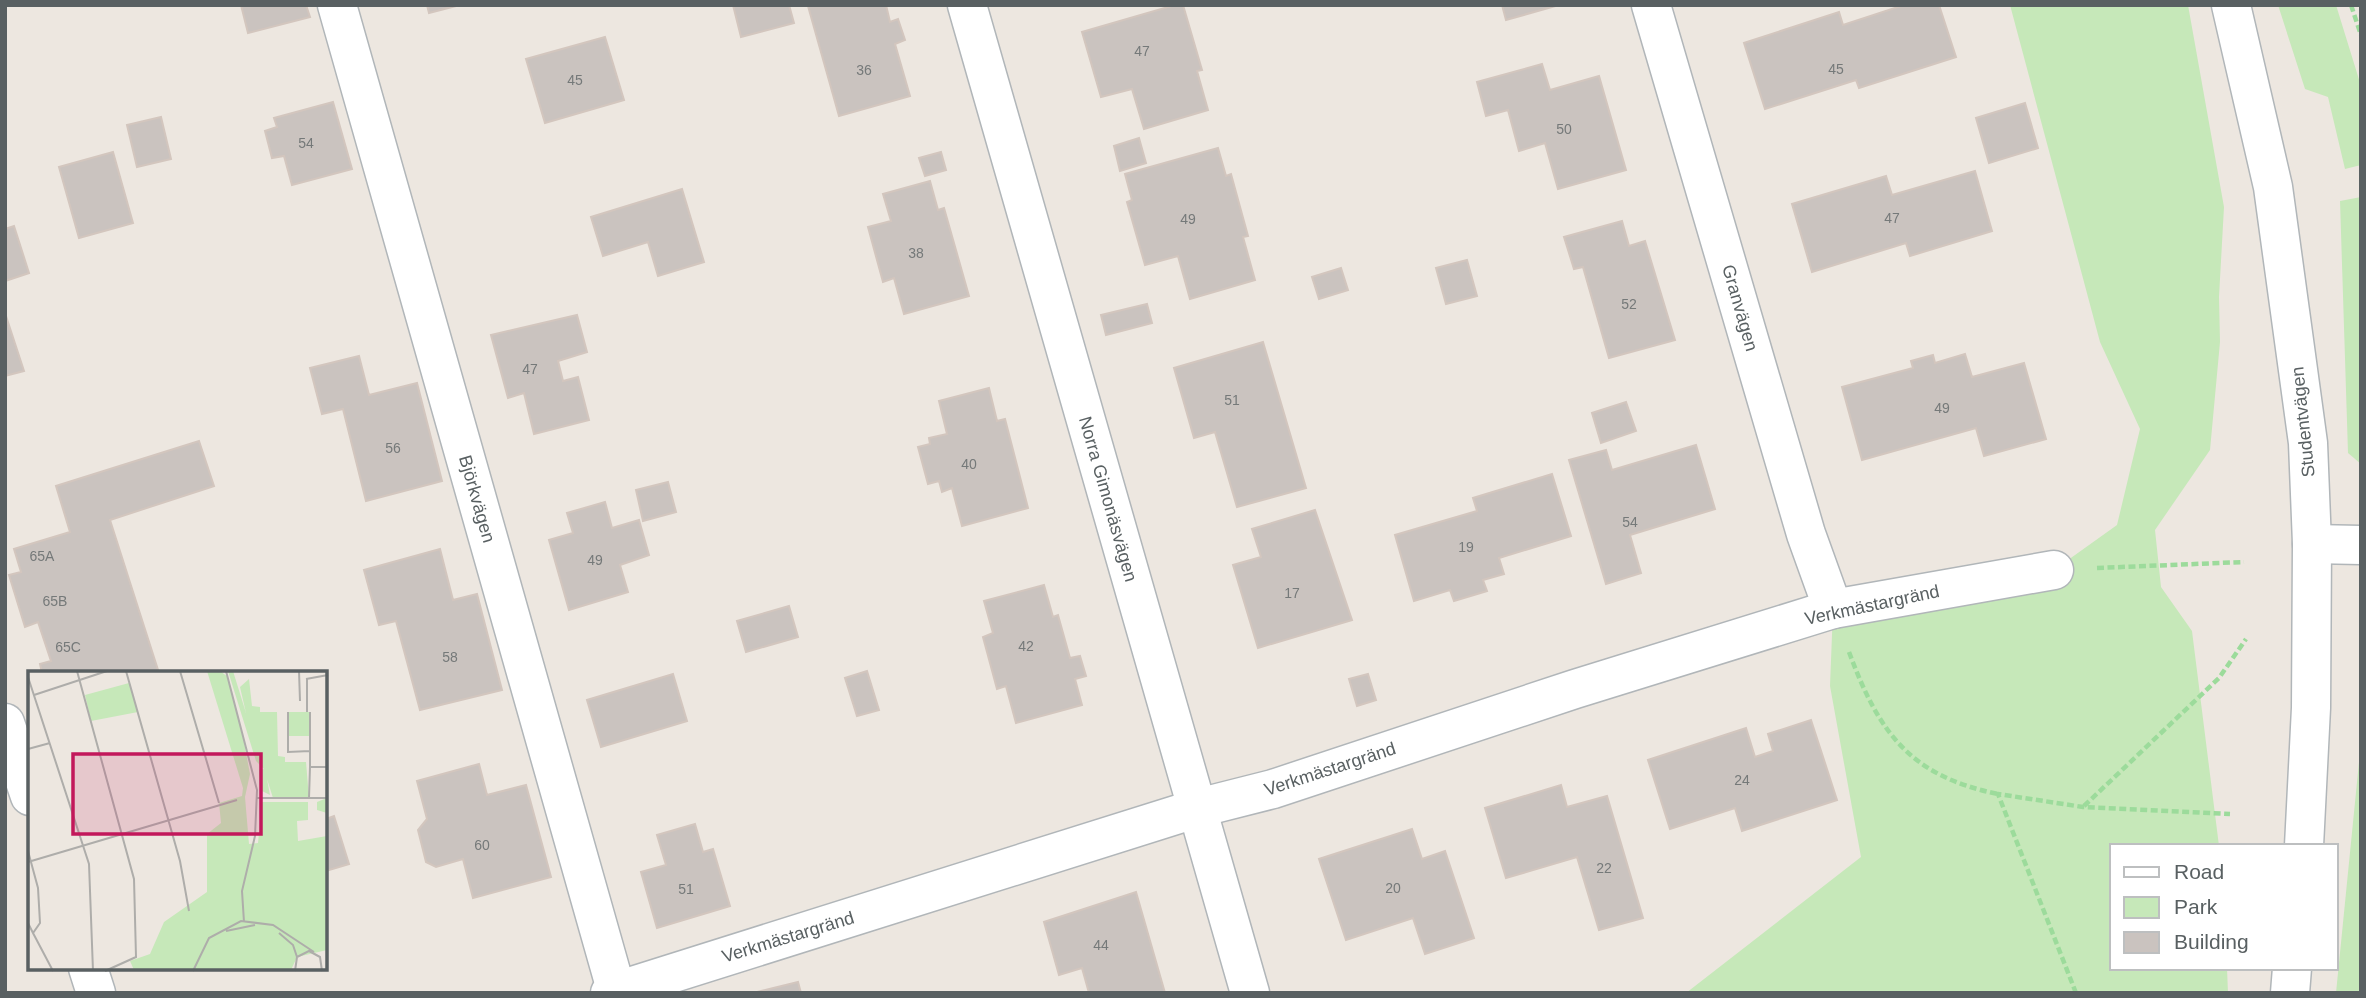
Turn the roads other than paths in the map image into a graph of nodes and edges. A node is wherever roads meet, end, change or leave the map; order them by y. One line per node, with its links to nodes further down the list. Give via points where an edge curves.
1 (337, 5): 15 (street, Björkvägen)
2 (967, 5): 11 (street, Norra Gimonäsvägen)
3 (1651, 5): 8 (street, Granvägen, via 1806,534)
4 (2231, 5): 5 (street, Studentvägen, via 2273,187 2308,443)
5 (2312, 544): 6 (street); 12 (street, Studentvägen)
6 (2361, 545)
7 (2054, 570): 8 (street, Verkmästargränd)
8 (1833, 609): 11 (street, Verkmästargränd, via 1273,789)
9 (5, 723): 10 (street)
10 (28, 790)
11 (1198, 808): 15 (street, Verkmästargränd); 17 (street, Norra Gimonäsvägen)
12 (2304, 844)
13 (89, 970): 16 (street)
14 (2292, 970): 18 (street)
15 (615, 992)
16 (96, 993)
17 (1250, 993)
18 (2290, 993)

